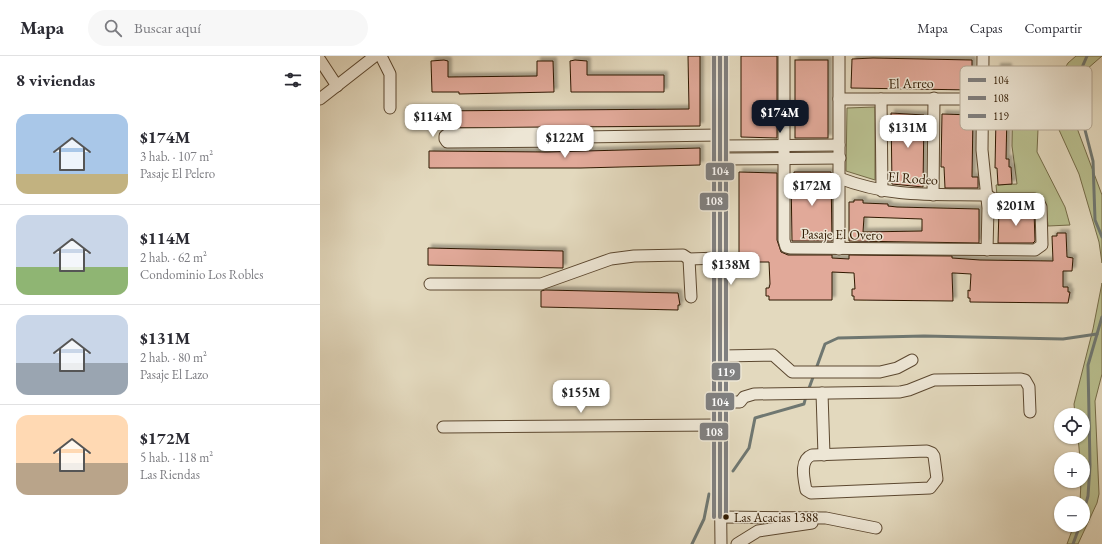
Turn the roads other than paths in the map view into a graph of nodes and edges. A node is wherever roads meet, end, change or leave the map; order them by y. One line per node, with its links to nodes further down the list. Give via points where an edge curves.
1 (375, 56): 7 (street)
2 (381, 56): 13 (street, via 390,74)
3 (720, 56): 16 (street)
4 (784, 56): 17 (street)
5 (839, 56): 8 (street)
6 (320, 60): 7 (street)
7 (337, 86): 12 (street)
8 (839, 98): 10 (street, El Arreo); 18 (street)
9 (934, 98): 10 (street, El Arreo); 11 (street, El Arreo); 24 (street)
10 (881, 99): 23 (street)
11 (960, 99)
12 (320, 100)
13 (390, 108)
14 (982, 130): 25 (street)
15 (581, 137): 15 (street, via 570,133 448,134 445,139 447,142 571,141); 16 (street)
16 (720, 141): 17 (street); 21 (street)
17 (785, 145): 18 (street); 19 (street)
18 (840, 145): 20 (street)
19 (785, 158): 20 (street); 21 (street); 26 (street, Pasaje El Overo, via 786,247)
20 (840, 158): 22 (street)
21 (720, 159): 28 (street)
22 (839, 178): 23 (street, El Rodeo); 26 (street)
23 (882, 191): 24 (street, El Rodeo, via 918,196)
24 (932, 195): 25 (street, El Rodeo)
25 (986, 195): 27 (street); 27 (street, El Rodeo, via 993,199 1037,200 1042,212 1043,242 1041,248 1035,250)
26 (839, 249): 27 (street, Pasaje El Overo)
27 (987, 250)
28 (719, 258): 29 (street); 32 (street)
29 (689, 259): 30 (street, via 683,255 611,259 541,284); 31 (street)
30 (430, 284)
31 (691, 297)
32 (721, 356): 33 (street, via 773,355 792,372 880,372 897,368); 35 (street)
33 (912, 360)
34 (822, 393): 35 (street, via 754,394 744,397 740,402); 36 (street, via 900,392 934,380 1021,379 1025,380 1029,387); 39 (street)
35 (720, 402): 37 (street)
36 (1030, 412)
37 (720, 425): 38 (street); 40 (street)
38 (443, 427)
39 (824, 455): 39 (street, via 927,450 934,456 937,479 930,488 811,493 806,490 804,463 807,457)
40 (720, 517): 41 (street); 43 (street)
41 (826, 518): 42 (street); 44 (street, via 809,524 758,532)
42 (876, 528)
43 (721, 544)
44 (737, 544)

